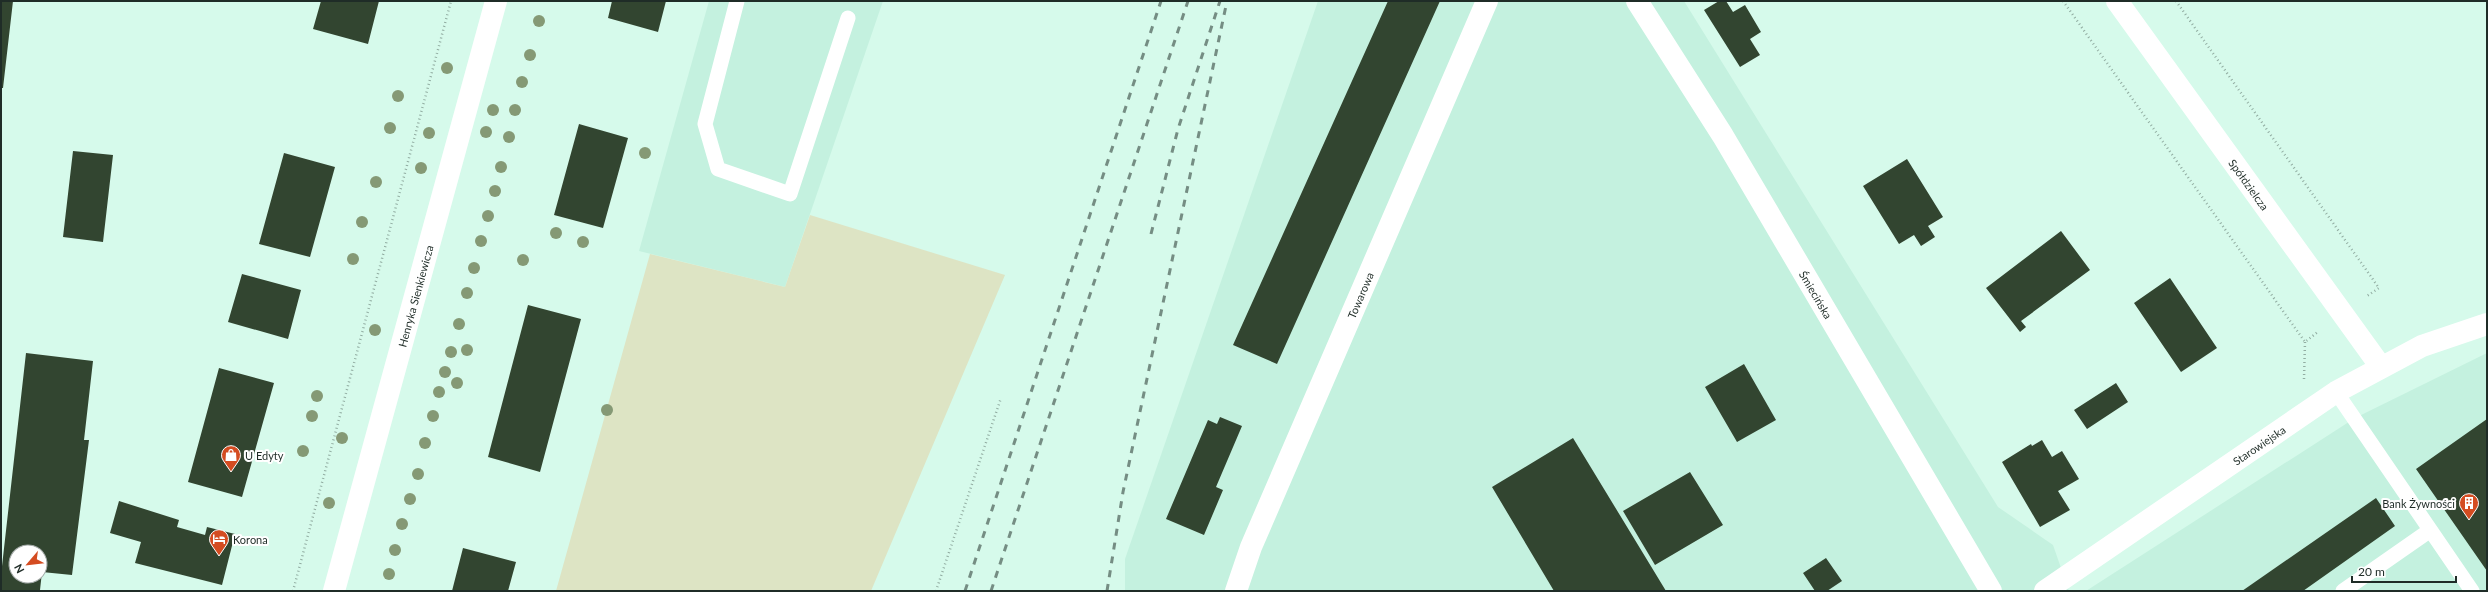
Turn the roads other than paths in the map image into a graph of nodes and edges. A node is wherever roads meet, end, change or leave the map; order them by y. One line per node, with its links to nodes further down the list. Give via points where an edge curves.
1 (496, 1): 11 (street, Henryka Sienkiewicza)
2 (737, 1): 6 (lane, via 705,124 718,169 790,194)
3 (1487, 1): 12 (street, Towarowa, via 1254,540)
4 (1637, 1): 13 (street, Śmiecińska, via 1723,136)
5 (2117, 1): 8 (street, Spółdzielcza)
6 (848, 18)
7 (2487, 324): 8 (street, Starowiejska, via 2422,346)
8 (2380, 367): 9 (street, Starowiejska)
9 (2336, 392): 10 (lane); 14 (street, Starowiejska)
10 (2429, 531): 15 (lane); 16 (lane)
11 (334, 591)
12 (1236, 591)
13 (1991, 591)
14 (2045, 591)
15 (2343, 591)
16 (2472, 591)

